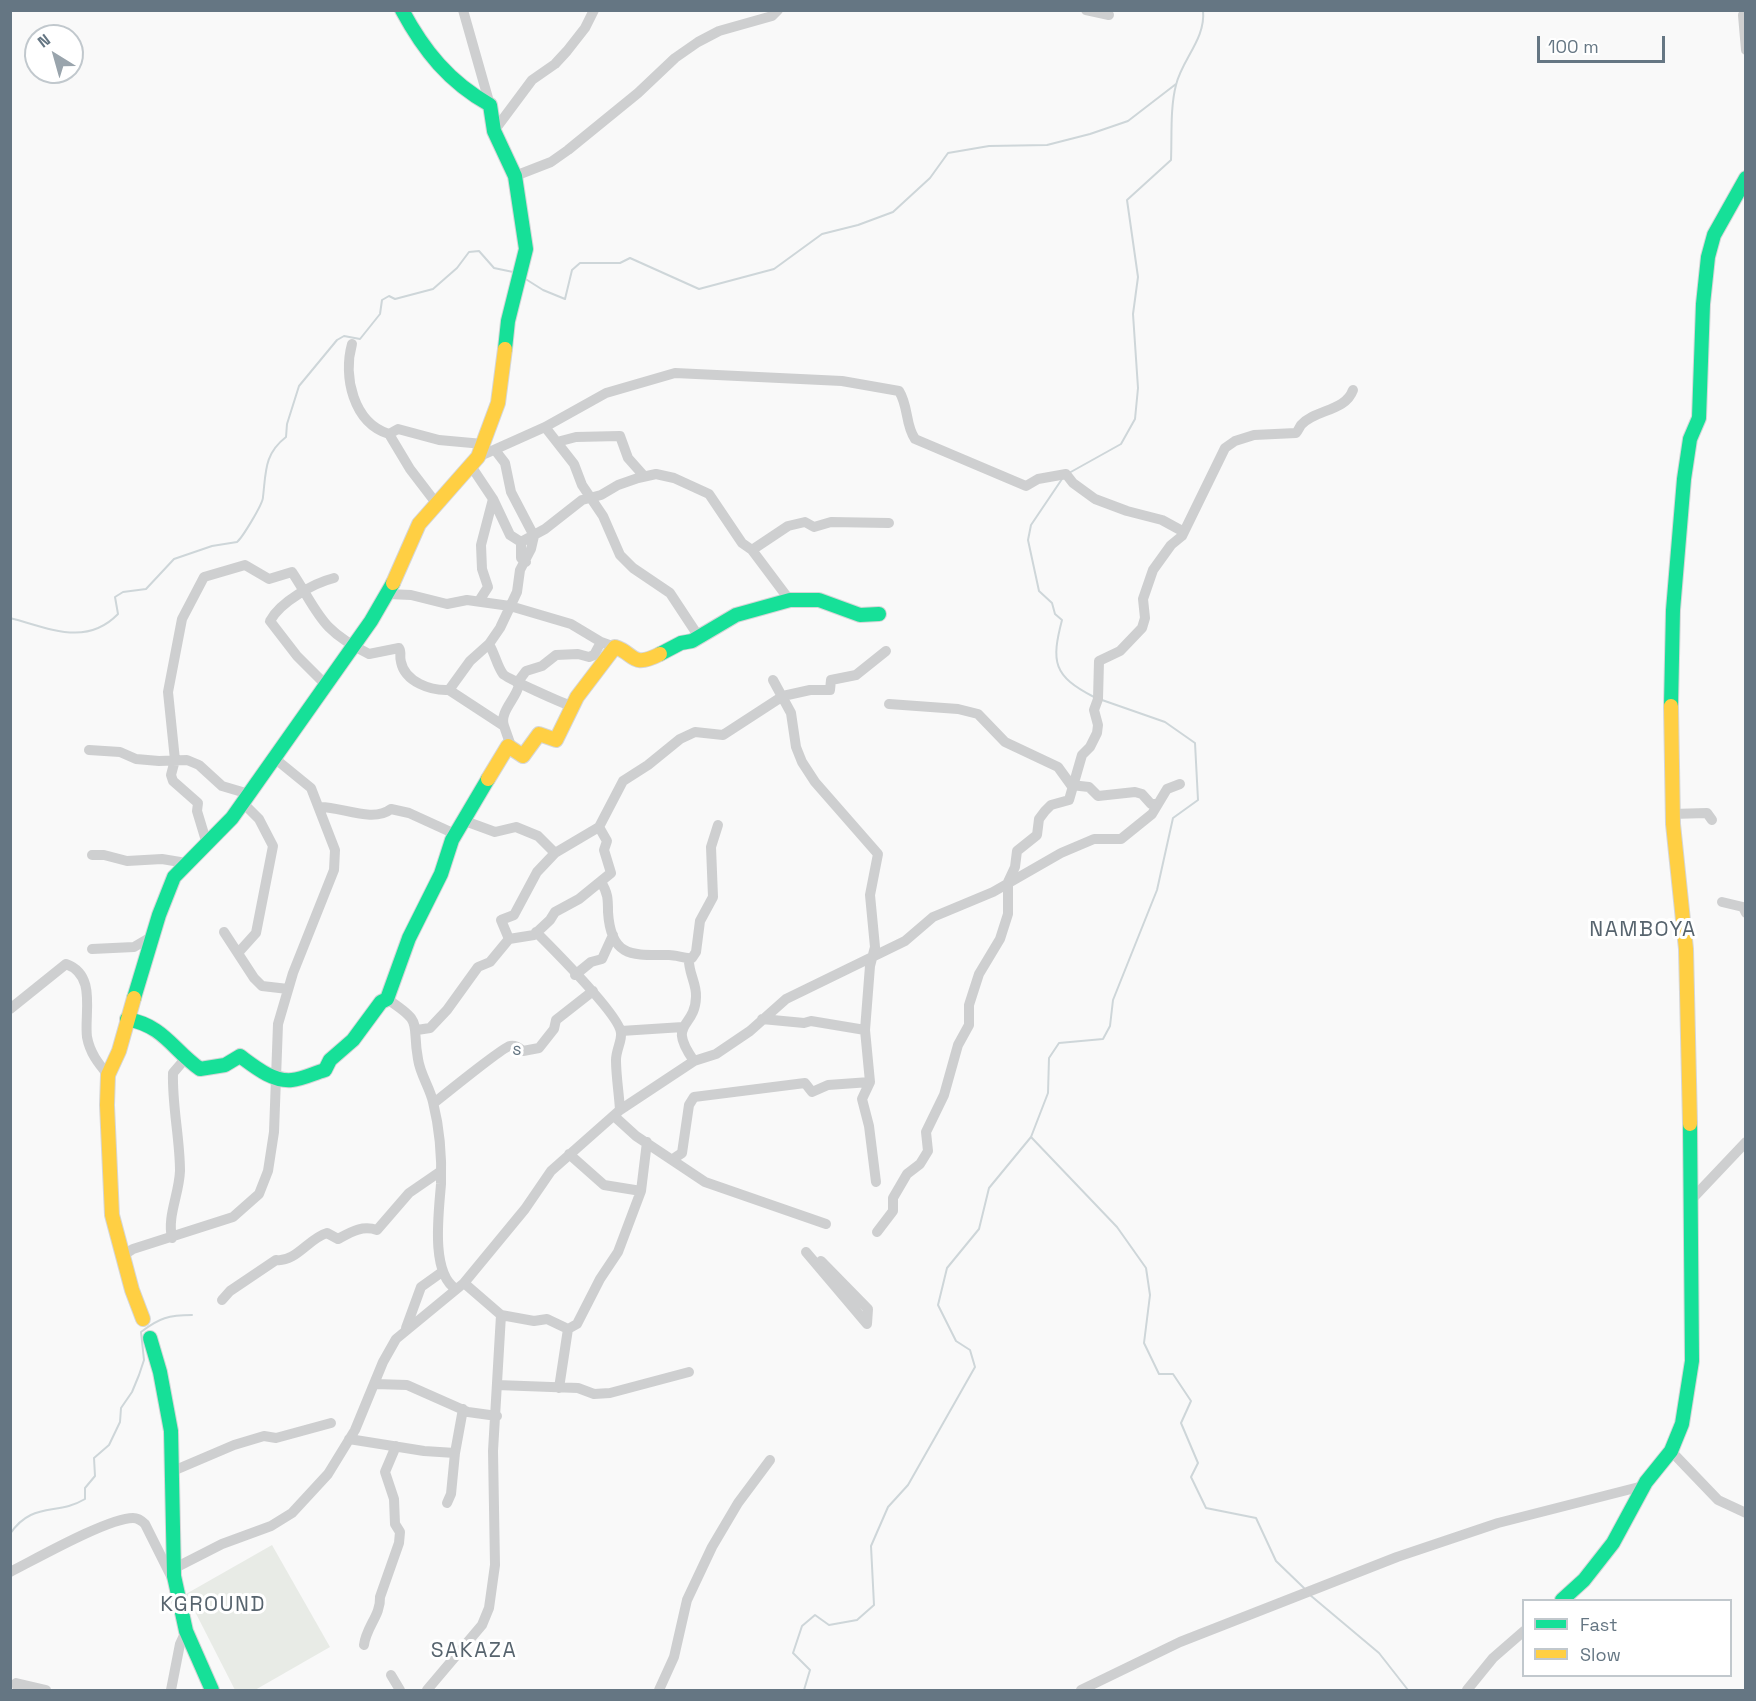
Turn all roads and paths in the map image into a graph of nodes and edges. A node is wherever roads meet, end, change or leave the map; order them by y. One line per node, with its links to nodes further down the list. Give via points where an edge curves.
1 (402, 10): 9 (street, via 419,45 448,79)
2 (463, 10): 9 (street)
3 (594, 10): 10 (street, via 567,51 531,80)
4 (778, 10): 11 (street, via 772,16 719,31 698,42 568,150 551,162)
5 (1086, 10): 7 (street)
6 (1746, 11): 8 (street)
7 (1108, 15)
8 (1746, 50)
9 (490, 105): 10 (street)
10 (494, 131): 11 (street)
11 (515, 176): 18 (street, via 526,249 508,321 498,403)
12 (1746, 178): 59 (street, via 1714,235 1707,266 1699,418 1690,439 1684,479 1673,610)
13 (352, 344): 16 (street, via 349,388 378,431)
14 (1353, 390): 24 (street, via 1346,402 1324,410 1302,424 1296,433 1254,435 1225,448)
15 (545, 427): 17 (street); 18 (street); 24 (street, via 606,393 675,373 842,381 899,391 906,401 910,432 915,439 1026,486 1038,479 1066,474 1095,499 1162,520)
16 (389, 435): 18 (street, via 398,429); 22 (street)
17 (557, 442): 19 (street, via 576,437 620,436 628,458); 20 (street)
18 (482, 454): 21 (street); 22 (street); 25 (street, via 505,463 511,492)
19 (644, 476): 20 (street); 27 (street, via 674,478 709,494 742,543)
20 (589, 497): 25 (street); 36 (street, via 603,516 620,555 670,593)
21 (493, 499): 26 (street, via 510,535); 33 (street, via 481,544 482,569 488,587)
22 (436, 504): 31 (street, via 419,524)
23 (889, 523): 27 (street, via 831,522 814,527 805,522 788,526)
24 (1184, 532): 55 (street, via 1153,570 1143,599 1142,628 1120,651 1099,660 1094,710 1098,725 1093,741 1082,754)
25 (534, 536): 26 (street); 28 (street)
26 (521, 542): 28 (street, via 521,558)
27 (752, 550): 32 (street)
28 (526, 562): 34 (street)
29 (334, 578): 30 (street)
30 (305, 592): 39 (street, via 317,615 333,633); 44 (street, via 270,621); 53 (street, via 292,572 269,579 245,565 204,577 198,584 182,619 171,668 168,692)
31 (388, 594): 33 (street, via 447,604); 39 (street)
32 (788, 598): 35 (street, via 820,601 863,617); 36 (street, via 769,608 735,615)
33 (479, 601): 34 (street)
34 (510, 606): 37 (street, via 571,624); 38 (street)
35 (879, 614)
36 (699, 637): 40 (street, via 647,660 630,658)
37 (601, 642): 40 (street); 43 (street, via 589,657 556,655 542,666 526,671)
38 (489, 644): 43 (street, via 503,674); 45 (street)
39 (354, 646): 44 (street); 45 (street, via 369,654 399,648 401,665 413,681)
40 (615, 647): 48 (street)
41 (886, 651): 46 (street, via 856,675 831,680 830,690)
42 (773, 680): 46 (street)
43 (518, 684): 48 (street); 49 (street, via 517,694 503,717)
44 (327, 686): 52 (street)
45 (448, 690): 49 (street)
46 (783, 696): 63 (street, via 723,735 695,732 680,739 623,781); 80 (street, via 802,762 878,854 870,895)
47 (889, 704): 55 (street, via 978,714 1005,742 1058,767)
48 (572, 706): 50 (street, via 556,740 538,734 523,756)
49 (504, 726): 50 (street)
50 (511, 746): 60 (street, via 496,764)
51 (89, 750): 53 (street, via 120,752 136,759)
52 (273, 757): 56 (street); 58 (street, via 311,789)
53 (175, 760): 56 (street, via 199,765 208,776); 65 (street, via 173,781 198,803)
54 (1180, 784): 57 (street, via 1167,789)
55 (1075, 786): 57 (street, via 1089,787 1098,796 1136,792 1150,804); 70 (street, via 1067,802 1052,805 1040,819 1037,835 1017,851)
56 (246, 799): 65 (street); 79 (street, via 273,846 256,933)
57 (1156, 804): 70 (street, via 1152,814 1121,839 1094,839)
58 (321, 807): 64 (street, via 379,815 391,809); 83 (street, via 335,850 334,870)
59 (1672, 814): 61 (street, via 1707,813); 107 (street, via 1686,949)
60 (465, 820): 64 (street); 66 (street, via 495,832 516,827 538,836)
61 (1712, 820)
62 (718, 825): 81 (street, via 711,848 713,897 700,921 695,956)
63 (599, 827): 66 (street); 69 (street, via 608,841 604,850 612,870)
64 (455, 834): 85 (street)
65 (207, 844): 68 (street)
66 (555, 853): 77 (street, via 537,872 514,915 501,920)
67 (92, 855): 68 (street, via 127,861 162,859)
68 (186, 863): 76 (street, via 168,891)
69 (601, 882): 74 (street, via 555,912); 75 (street, via 608,892)
70 (1008, 882): 80 (street, via 933,917 905,941); 109 (street, via 1008,914 1000,939 979,974 969,1005 969,1025 926,1132 928,1151 907,1174 893,1198 893,1211)
71 (1722, 902): 72 (street, via 1743,907)
72 (1746, 913)
73 (224, 932): 79 (street)
74 (537, 932): 77 (street); 82 (street)
75 (613, 935): 81 (street, via 630,954); 82 (street, via 602,959 591,962)
76 (152, 937): 78 (street, via 134,947); 87 (street)
77 (509, 939): 91 (street, via 490,962 478,967 429,1028)
78 (92, 949)
79 (238, 953): 83 (street, via 262,986)
80 (873, 956): 88 (street, via 786,999); 90 (street)
81 (689, 959): 89 (street, via 696,999)
82 (575, 975): 84 (street)
83 (288, 989): 96 (street, via 278,1024)
84 (592, 990): 92 (street); 98 (street, s, via 556,1020 539,1048 523,1051 509,1046 501,1050)
85 (387, 999): 91 (street, via 415,1022); 96 (street, via 324,1070 294,1080)
86 (10, 1009): 95 (street, via 56,970 66,964 73,967 88,989 87,1037 93,1056)
87 (127, 1019): 93 (street, via 146,1020 174,1043); 95 (street)
88 (762, 1019): 90 (street); 94 (street, via 716,1054)
89 (682, 1027): 92 (street); 94 (street, via 681,1041)
90 (865, 1029): 97 (street)
91 (417, 1030): 98 (street, via 418,1059)
92 (621, 1031): 99 (street, via 616,1059)
93 (185, 1059): 96 (street, via 200,1069 210,1069 240,1056); 110 (street, via 173,1073 180,1169 177,1200 169,1223)
94 (694, 1061): 99 (street)
95 (108, 1075): 112 (street, via 112,1215)
96 (278, 1078): 110 (street, via 268,1171 259,1194 232,1217)
97 (870, 1082): 103 (street, via 828,1085 812,1092 805,1083 694,1097 689,1105 682,1152); 105 (street, via 862,1099)
98 (434, 1103): 104 (street, via 441,1142)
99 (616, 1113): 100 (street); 102 (street)
100 (647, 1142): 103 (street); 106 (street)
101 (1746, 1142): 107 (street)
102 (569, 1154): 106 (street, via 604,1185); 115 (street, via 551,1171 525,1209)
103 (673, 1159): 108 (street, via 705,1182)
104 (441, 1172): 114 (street, via 438,1237); 116 (street, via 409,1193 377,1230 368,1227 338,1239 327,1233 317,1236 292,1257 283,1262 276,1260)
105 (876, 1182)
106 (641, 1191): 120 (street, via 611,1266 578,1324)
107 (1692, 1199): 131 (street, via 1690,1390)
108 (826, 1224)
109 (877, 1232)
110 (172, 1238): 112 (street)
111 (806, 1252): 113 (street, via 867,1324 868,1309)
112 (122, 1256): 118 (street)
113 (821, 1261)
114 (442, 1272): 115 (street, via 445,1280); 119 (street, via 421,1287)
115 (460, 1286): 117 (street); 119 (street)
116 (222, 1300)
117 (501, 1315): 120 (street, via 534,1321 547,1319); 124 (street)
118 (143, 1319): 121 (street)
119 (406, 1329): 123 (street, via 389,1349)
120 (568, 1329): 125 (street)
121 (150, 1338): 134 (street, via 171,1431)
122 (689, 1372): 125 (street, via 610,1393)
123 (375, 1384): 126 (street, via 407,1385); 129 (street)
124 (497, 1385): 125 (street); 127 (street)
125 (559, 1388)
126 (463, 1409): 127 (street); 132 (street)
127 (497, 1416): 151 (street, via 493,1450 495,1564 489,1608 482,1625)
128 (331, 1423): 134 (street, via 234,1445)
129 (349, 1439): 130 (street); 138 (street, via 328,1473 281,1521)
130 (396, 1446): 132 (street); 144 (street, via 386,1472 399,1543 378,1614)
131 (1671, 1451): 135 (street); 137 (street, via 1718,1500)
132 (455, 1453): 136 (street)
133 (770, 1460): 152 (street, via 712,1547 687,1600 674,1657)
134 (173, 1471): 138 (street)
135 (1643, 1486): 141 (street, via 1614,1542 1589,1575); 153 (street, via 1498,1523 1397,1557 1180,1642)
136 (447, 1503)
137 (1746, 1513)
138 (173, 1569): 140 (street)
139 (10, 1572): 140 (street, via 110,1524 132,1518 145,1524)
140 (176, 1585): 142 (street)
141 (1563, 1599)
142 (186, 1631): 148 (street); 149 (street)
143 (1522, 1633): 154 (street, via 1493,1658)
144 (364, 1645)
145 (391, 1675): 150 (street)
146 (18, 1690): 147 (street, via 16,1683)
147 (46, 1690)
148 (171, 1690)
149 (212, 1690)
150 (400, 1690)
151 (427, 1690)
152 (659, 1690)
153 (1082, 1690)
154 (1467, 1690)

